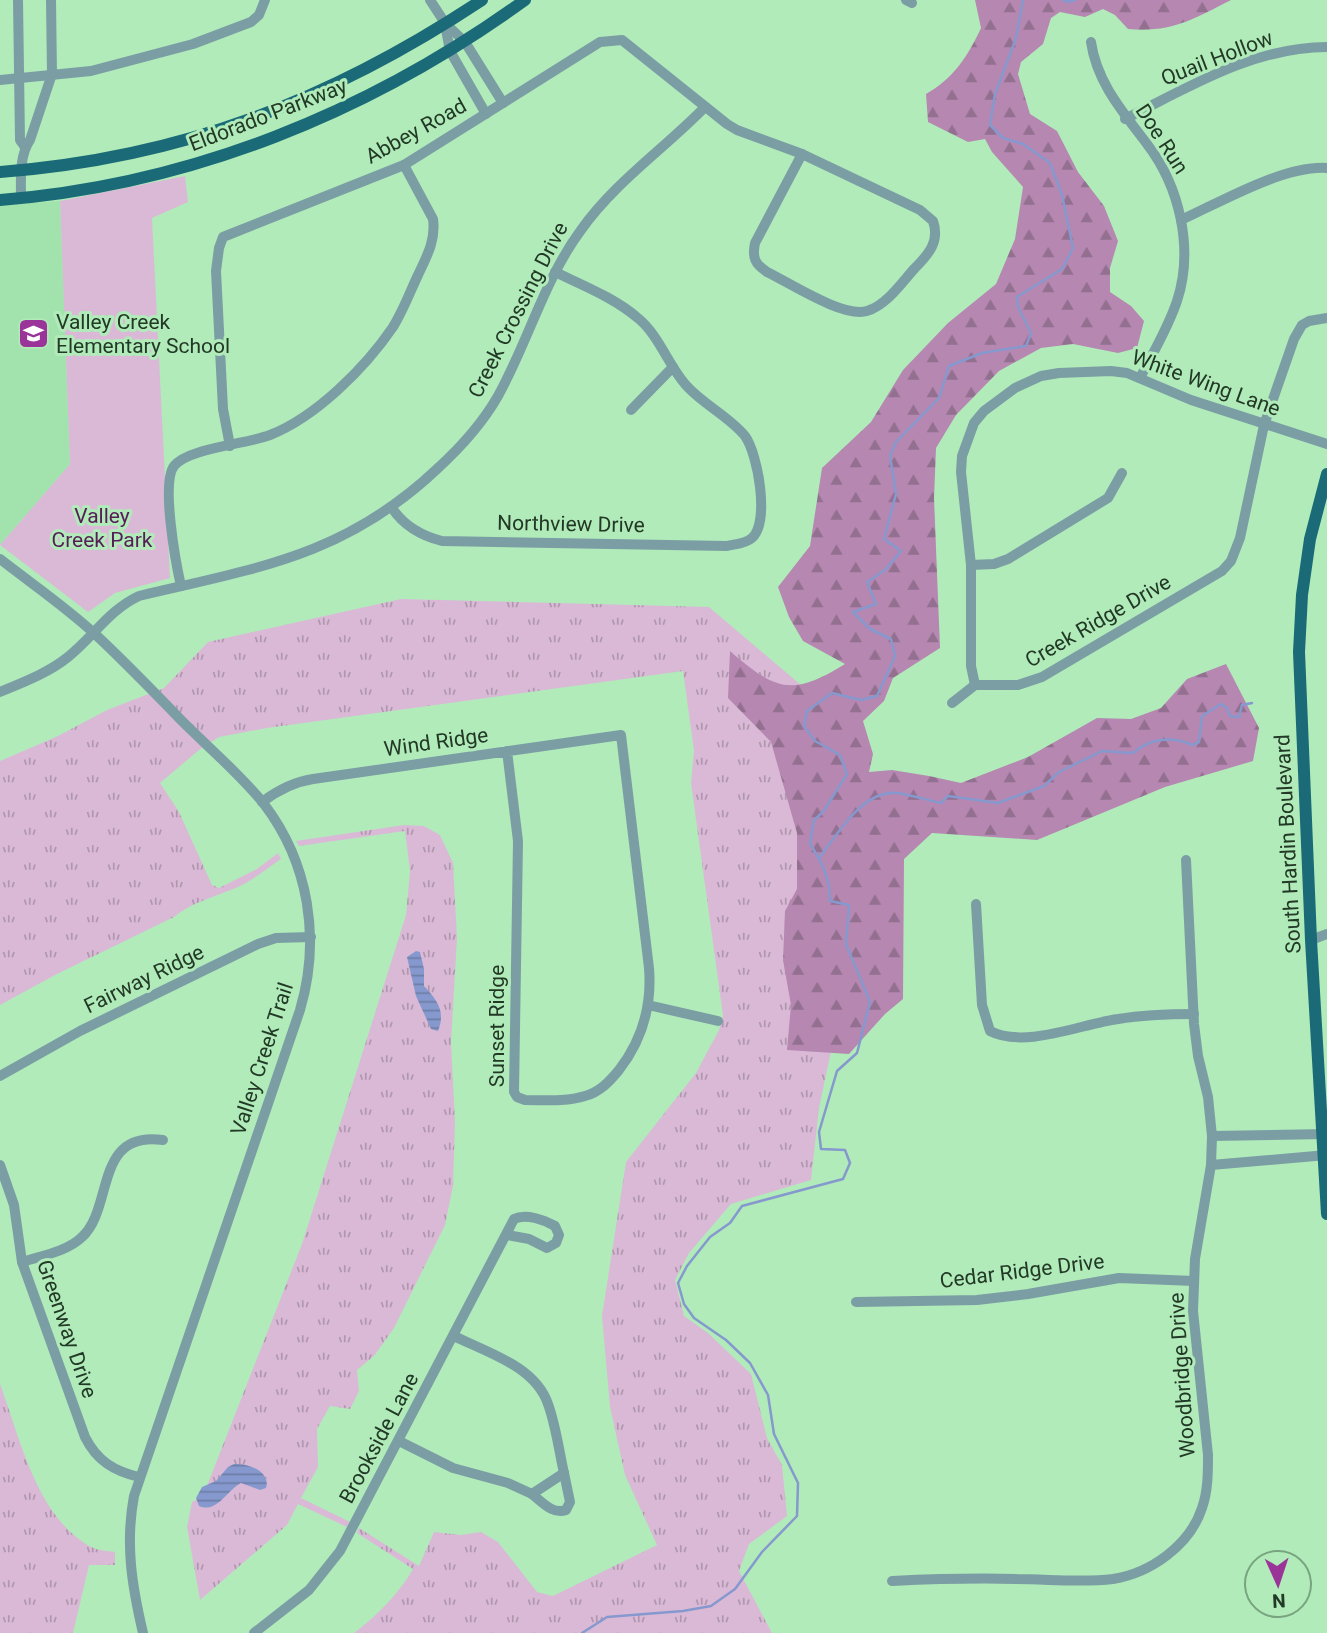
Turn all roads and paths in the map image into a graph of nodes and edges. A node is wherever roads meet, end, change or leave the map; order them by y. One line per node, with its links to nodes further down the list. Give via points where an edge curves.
1 (18, 0): 13 (street)
2 (51, 0): 12 (street)
3 (265, 0): 12 (street, via 251,22 193,44 90,71)
4 (430, 0): 7 (street)
5 (482, 0): 7 (main road, Eldorado Parkway)
6 (525, 0): 8 (main road, Eldorado Parkway)
7 (445, 23): 8 (street); 11 (street); 23 (main road, Eldorado Parkway, via 358,74 254,119 134,153)
8 (465, 42): 11 (main road, Eldorado Parkway); 15 (street)
9 (1091, 42): 18 (street, Doe Run, via 1102,79)
10 (1327, 47): 18 (street, Quail Hollow, via 1296,49 1250,61)
11 (450, 51): 17 (street); 25 (main road, Eldorado Parkway, via 337,112 231,153 129,181)
12 (52, 74): 13 (street); 19 (street)
13 (20, 78): 14 (street); 19 (street, via 20,140)
14 (0, 80)
15 (503, 103): 16 (street, Abbey Road, via 600,42 622,40); 17 (street, Abbey Road)
16 (705, 107): 20 (street, via 737,130); 28 (street, Creek Crossing Drive, via 603,201)
17 (486, 114): 21 (street, Abbey Road)
18 (1125, 119): 27 (street, Doe Run, via 1161,164)
19 (25, 147): 23 (street)
20 (802, 154): 20 (street, via 920,210 933,221 936,235 929,254 892,293 867,311 843,310 767,272 754,258 755,243)
21 (404, 165): 35 (street, via 434,228 430,248 392,329 335,392 307,414 268,436); 35 (street, Abbey Road, via 223,237 217,257 218,314 223,409)
22 (1327, 168): 27 (street, via 1280,176)
23 (22, 170): 24 (main road, Eldorado Parkway); 25 (street)
24 (0, 172)
25 (21, 198): 26 (main road, Eldorado Parkway)
26 (0, 200)
27 (1181, 220): 31 (street, Doe Run, via 1180,289)
28 (555, 272): 30 (street, via 640,320); 38 (street, Creek Crossing Drive, via 489,410 450,457)
29 (1327, 318): 33 (street, via 1309,321 1298,329)
30 (673, 367): 32 (street); 38 (street, Northview Drive, via 696,396 740,431 752,449 760,513 756,532 745,542 442,541 414,530)
31 (1140, 378): 33 (street, White Wing Lane); 40 (street, White Wing Lane, via 1111,371 1041,376 984,411 974,423 962,456)
32 (631, 410)
33 (1264, 425): 34 (street, White Wing Lane); 43 (street, Creek Ridge Drive, via 1240,538 1222,571 1042,677 1018,685)
34 (1327, 444)
35 (230, 446): 41 (street, via 183,459 173,467 169,480 172,541)
36 (1122, 473): 40 (street, via 1108,498 1082,514 1008,559)
37 (1327, 474): 53 (main road, South Hardin Boulevard, via 1310,539 1300,625)
38 (392, 508): 41 (street, Creek Crossing Drive, via 301,555)
39 (0, 559): 42 (street, Valley Creek Trail)
40 (971, 565): 43 (street, White Wing Lane)
41 (181, 586): 42 (street, Creek Crossing Drive, via 125,603)
42 (94, 633): 44 (street, Creek Crossing Drive, via 50,670); 48 (street, Valley Creek Trail)
43 (975, 685): 45 (street)
44 (0, 692)
45 (951, 703)
46 (621, 736): 47 (street, Wind Ridge); 55 (street, Sunset Ridge, via 649,968)
47 (507, 751): 48 (street, Wind Ridge, via 302,780); 55 (street, Sunset Ridge, via 518,848 515,1095 525,1100 569,1099 601,1088 636,1044)
48 (262, 802): 52 (street, Valley Creek Trail, via 295,860)
49 (1186, 860): 56 (street, Woodbridge Drive)
50 (976, 904): 56 (street, via 982,1005 990,1031 1000,1036)
51 (1327, 934): 53 (street)
52 (311, 937): 58 (street, Fairway Ridge, via 276,938 258,944 80,1031); 73 (street, Valley Creek Trail, via 300,1010)
53 (1311, 940): 54 (street); 59 (main road, South Hardin Boulevard)
54 (1327, 944)
55 (648, 1005): 57 (street)
56 (1194, 1013): 60 (street, Woodbridge Drive)
57 (718, 1021)
58 (0, 1076)
59 (1325, 1133): 60 (street); 62 (main road, South Hardin Boulevard)
60 (1212, 1136): 64 (street, Woodbridge Drive)
61 (163, 1140): 67 (street, via 140,1140 117,1157 90,1227 80,1239)
62 (1326, 1155): 64 (street); 65 (main road, South Hardin Boulevard)
63 (0, 1165): 67 (street, Greenway Drive, via 13,1198)
64 (1211, 1165): 68 (street, Woodbridge Drive)
65 (1327, 1214)
66 (507, 1235): 66 (street, Brookside Lane, via 514,1219 521,1216 553,1224 559,1235 547,1248); 70 (street, Brookside Lane)
67 (22, 1262): 73 (street, Greenway Drive, via 89,1444 110,1467)
68 (1194, 1281): 69 (street, Cedar Ridge Drive, via 1119,1278 978,1300); 75 (street, Woodbridge Drive, via 1196,1359 1209,1479 1198,1518 1181,1543 1148,1567 1116,1578)
69 (856, 1302)
70 (454, 1336): 71 (street, Brookside Lane); 72 (street, via 516,1367 537,1384 549,1406)
71 (399, 1441): 74 (street, via 453,1468); 77 (street, Brookside Lane, via 330,1567 301,1597)
72 (564, 1473): 74 (street); 74 (street, via 570,1502 566,1510 553,1510)
73 (139, 1477): 76 (street, Valley Creek Trail, via 128,1553)
74 (533, 1494)
75 (892, 1581)
76 (143, 1633)
77 (254, 1633)

